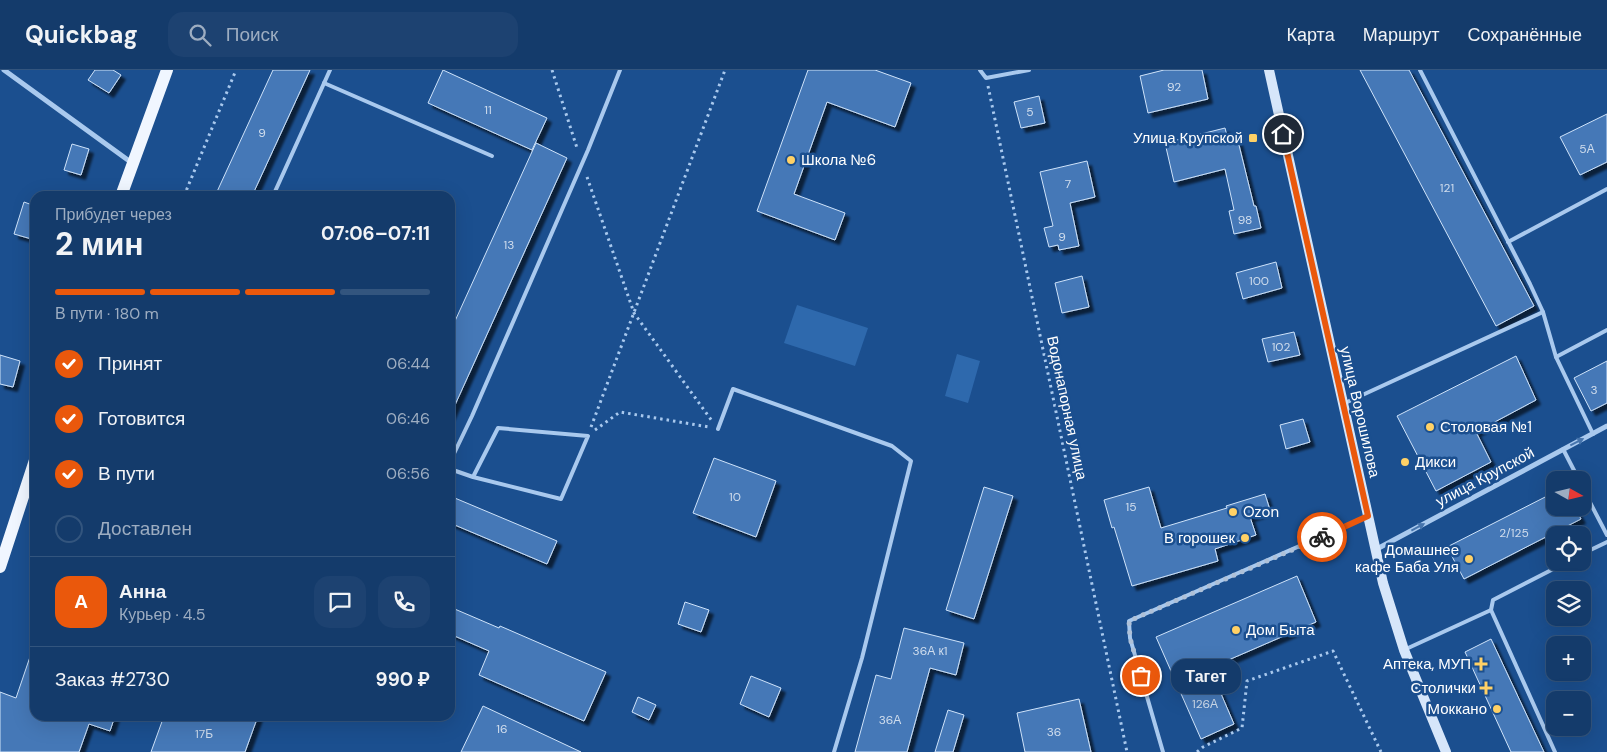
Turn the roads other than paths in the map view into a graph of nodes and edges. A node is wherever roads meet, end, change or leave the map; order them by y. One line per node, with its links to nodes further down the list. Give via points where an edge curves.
1 (4, 70): 11 (street)
2 (167, 70): 11 (main road)
3 (330, 70): 9 (lane)
4 (620, 70): 24 (lane)
5 (980, 70): 6 (lane, via 986,78)
6 (1028, 70)
7 (1269, 70): 19 (main road, улица Ворошилова)
8 (1420, 70): 15 (lane)
9 (324, 83): 10 (lane); 14 (lane)
10 (492, 156)
11 (132, 163): 13 (main road)
12 (1607, 189): 15 (lane)
13 (122, 191)
14 (275, 191)
15 (1508, 242): 16 (lane)
16 (1542, 312): 18 (lane); 19 (lane)
17 (1607, 330): 18 (lane)
18 (1556, 357): 22 (lane)
19 (1342, 404): 30 (main road, улица Ворошилова)
20 (1607, 426): 22 (street, улица Крупской)
21 (718, 429): 39 (lane, via 733,389 892,446 910,460 862,658)
22 (1593, 434): 23 (street, улица Крупской, one-way to 22)
23 (1563, 449): 26 (lane); 33 (street, улица Крупской, one-way to 23)
24 (455, 452)
25 (455, 471): 28 (lane)
26 (1574, 471)
27 (30, 475): 35 (main road)
28 (473, 478): 28 (lane, via 561,499 588,436 498,428)
29 (1591, 504): 31 (lane)
30 (1368, 516): 33 (main road, улица Ворошилова); 40 (lane, via 1129,621 1130,638)
31 (1607, 535)
32 (1607, 542): 34 (lane)
33 (1375, 550): 38 (main road, улица Ворошилова)
34 (1591, 550)
35 (0, 566)
36 (1549, 571): 37 (lane, via 1493,600)
37 (1491, 610): 38 (lane); 42 (lane)
38 (1404, 650): 41 (main road, улица Ворошилова)
39 (834, 752)
40 (1164, 752)
41 (1446, 752)
42 (1555, 752)

